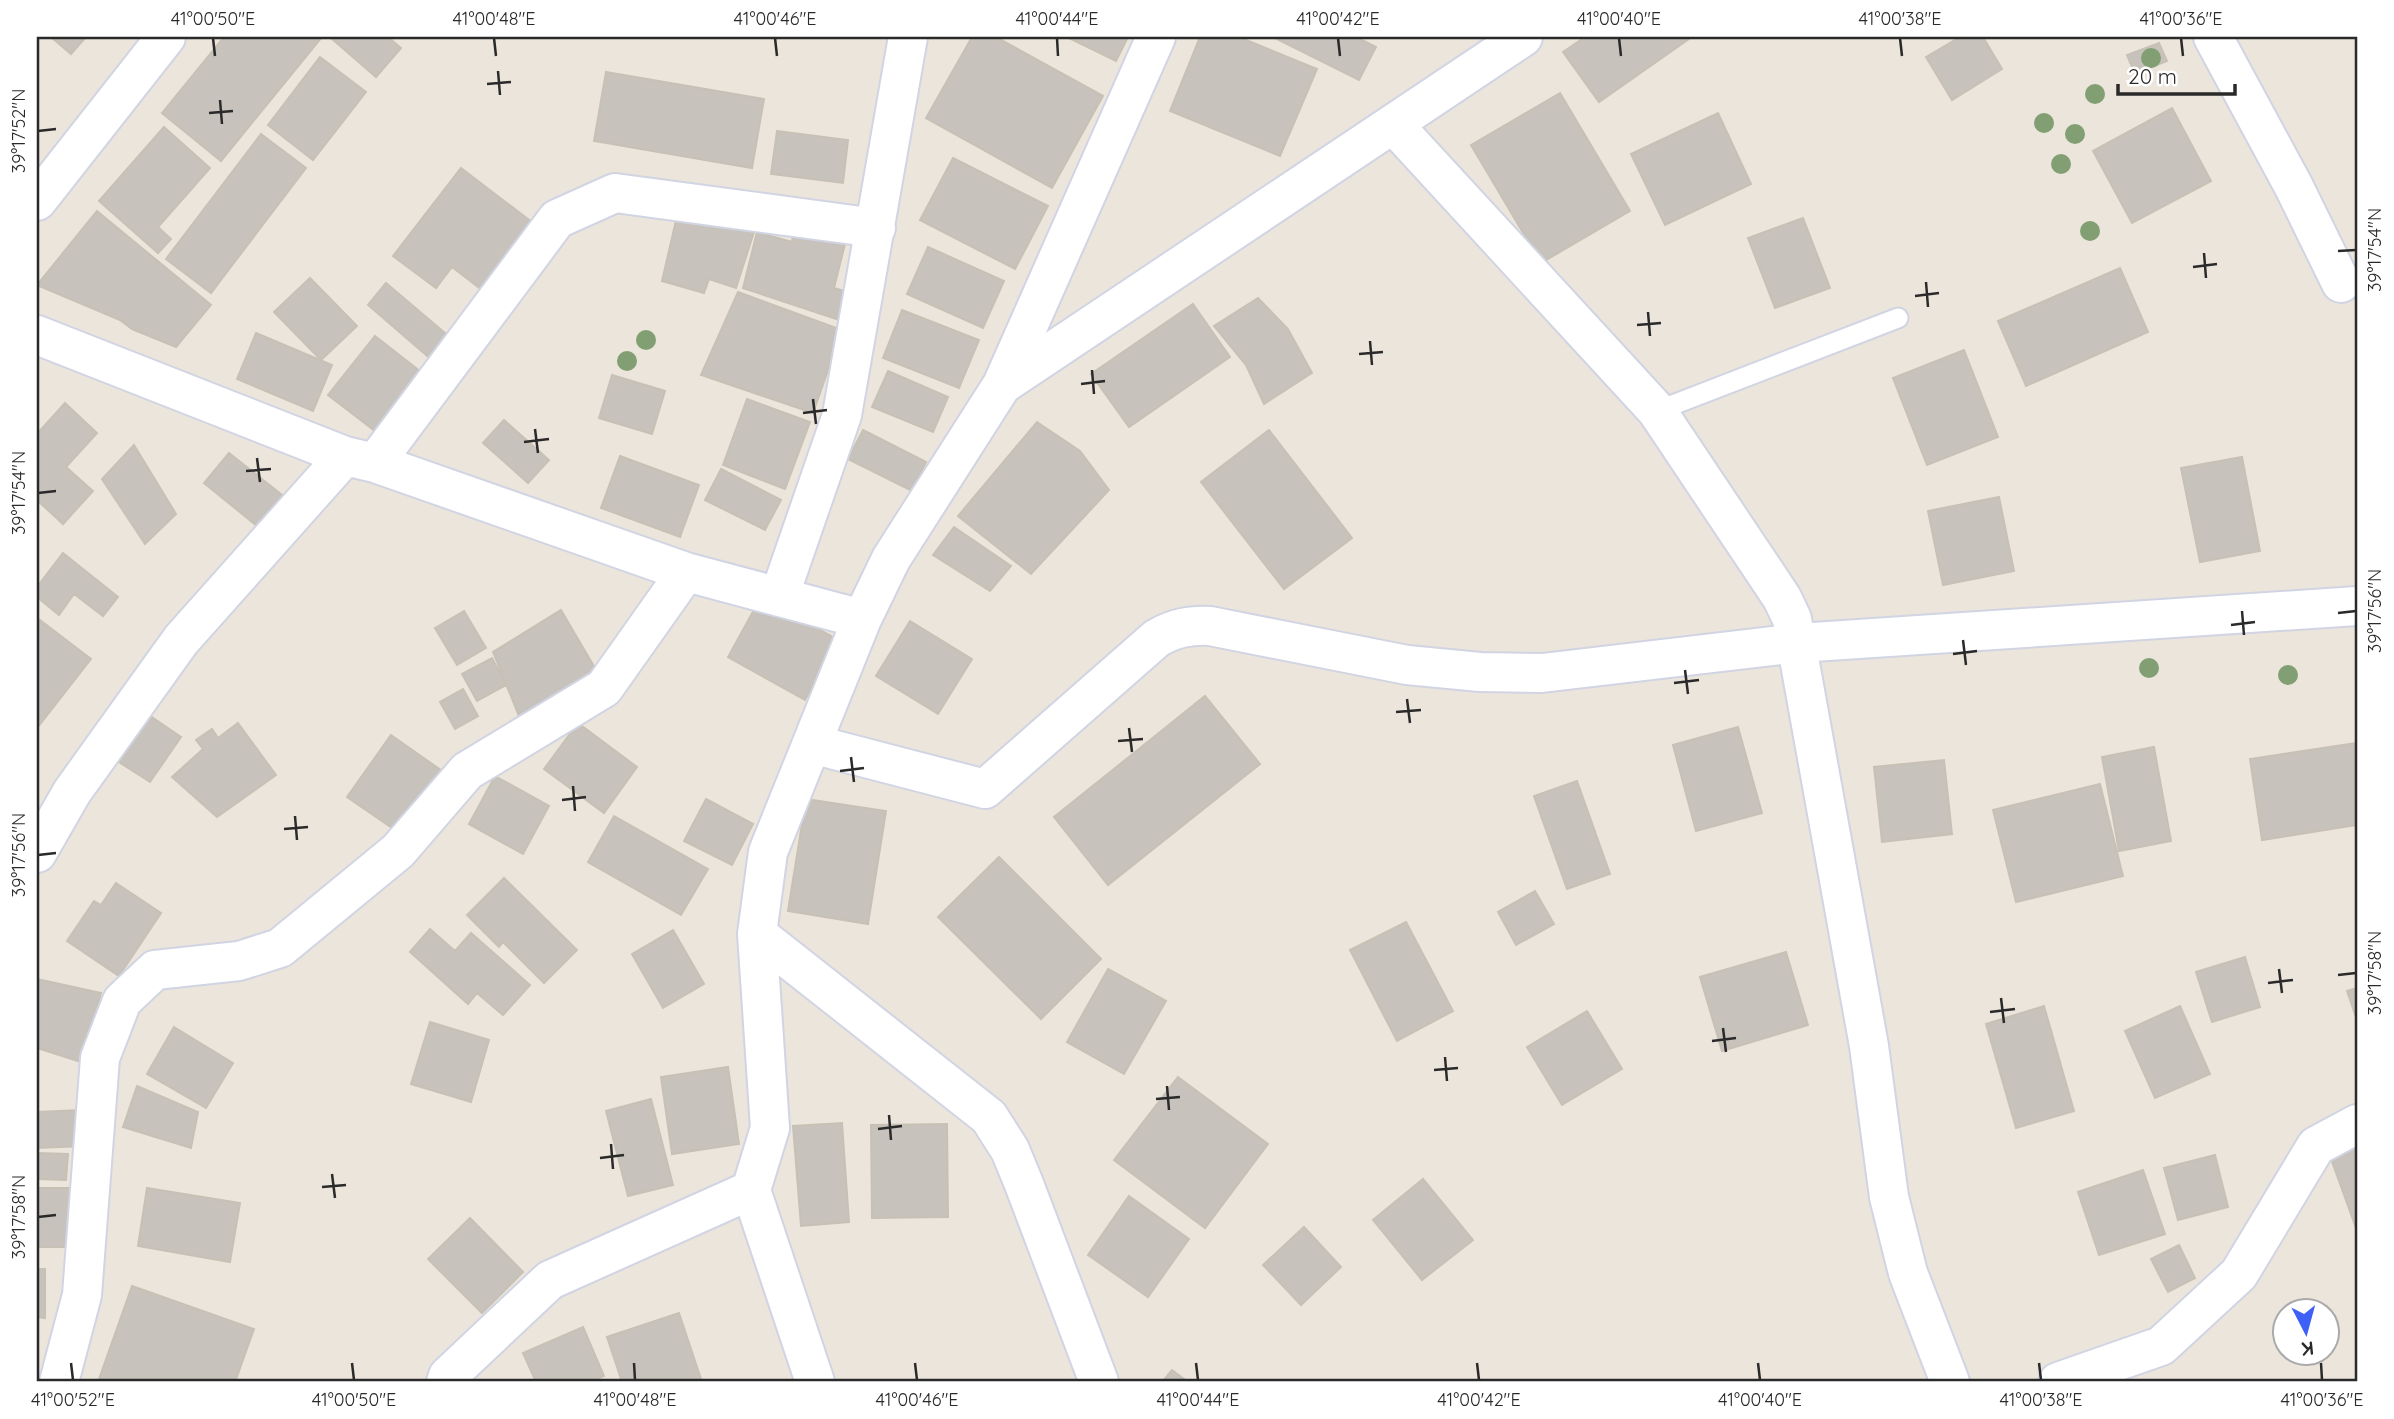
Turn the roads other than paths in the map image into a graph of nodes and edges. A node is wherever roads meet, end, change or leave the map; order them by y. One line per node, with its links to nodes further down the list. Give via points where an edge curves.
1 (166, 37): 7 (street)
2 (908, 37): 8 (street)
3 (1156, 37): 12 (street)
4 (1523, 37): 6 (street)
5 (2213, 37): 9 (street)
6 (1393, 124): 12 (street); 13 (street)
7 (37, 201)
8 (876, 228): 14 (street, via 615,193 557,219); 16 (street, via 842,415)
9 (2341, 284)
10 (1898, 318): 13 (lane)
11 (37, 335): 14 (street)
12 (1002, 385): 18 (street, via 891,559)
13 (1657, 411): 19 (street, via 1782,598)
14 (360, 460): 15 (street); 21 (street, via 181,640 72,792)
15 (686, 572): 16 (street); 25 (street, via 604,688 467,771 398,850 280,948 239,961 155,970 122,1001 100,1058 82,1295)
16 (779, 597): 18 (street)
17 (2357, 606): 19 (street)
18 (862, 619): 20 (street)
19 (1798, 643): 20 (street, via 1542,673 1480,672 1407,665 1190,625 1157,638 985,789); 29 (street, via 1869,1046 1889,1197 1908,1273)
20 (811, 744): 22 (street, via 768,852)
21 (37, 853)
22 (757, 934): 24 (street, via 770,1128); 28 (street, via 989,1117 1010,1150)
23 (2357, 1124): 30 (street, via 2316,1146 2239,1274 2161,1346)
24 (751, 1190): 26 (street, via 550,1280); 27 (street)
25 (59, 1382)
26 (446, 1382)
27 (815, 1382)
28 (1099, 1382)
29 (1950, 1382)
30 (2058, 1382)

